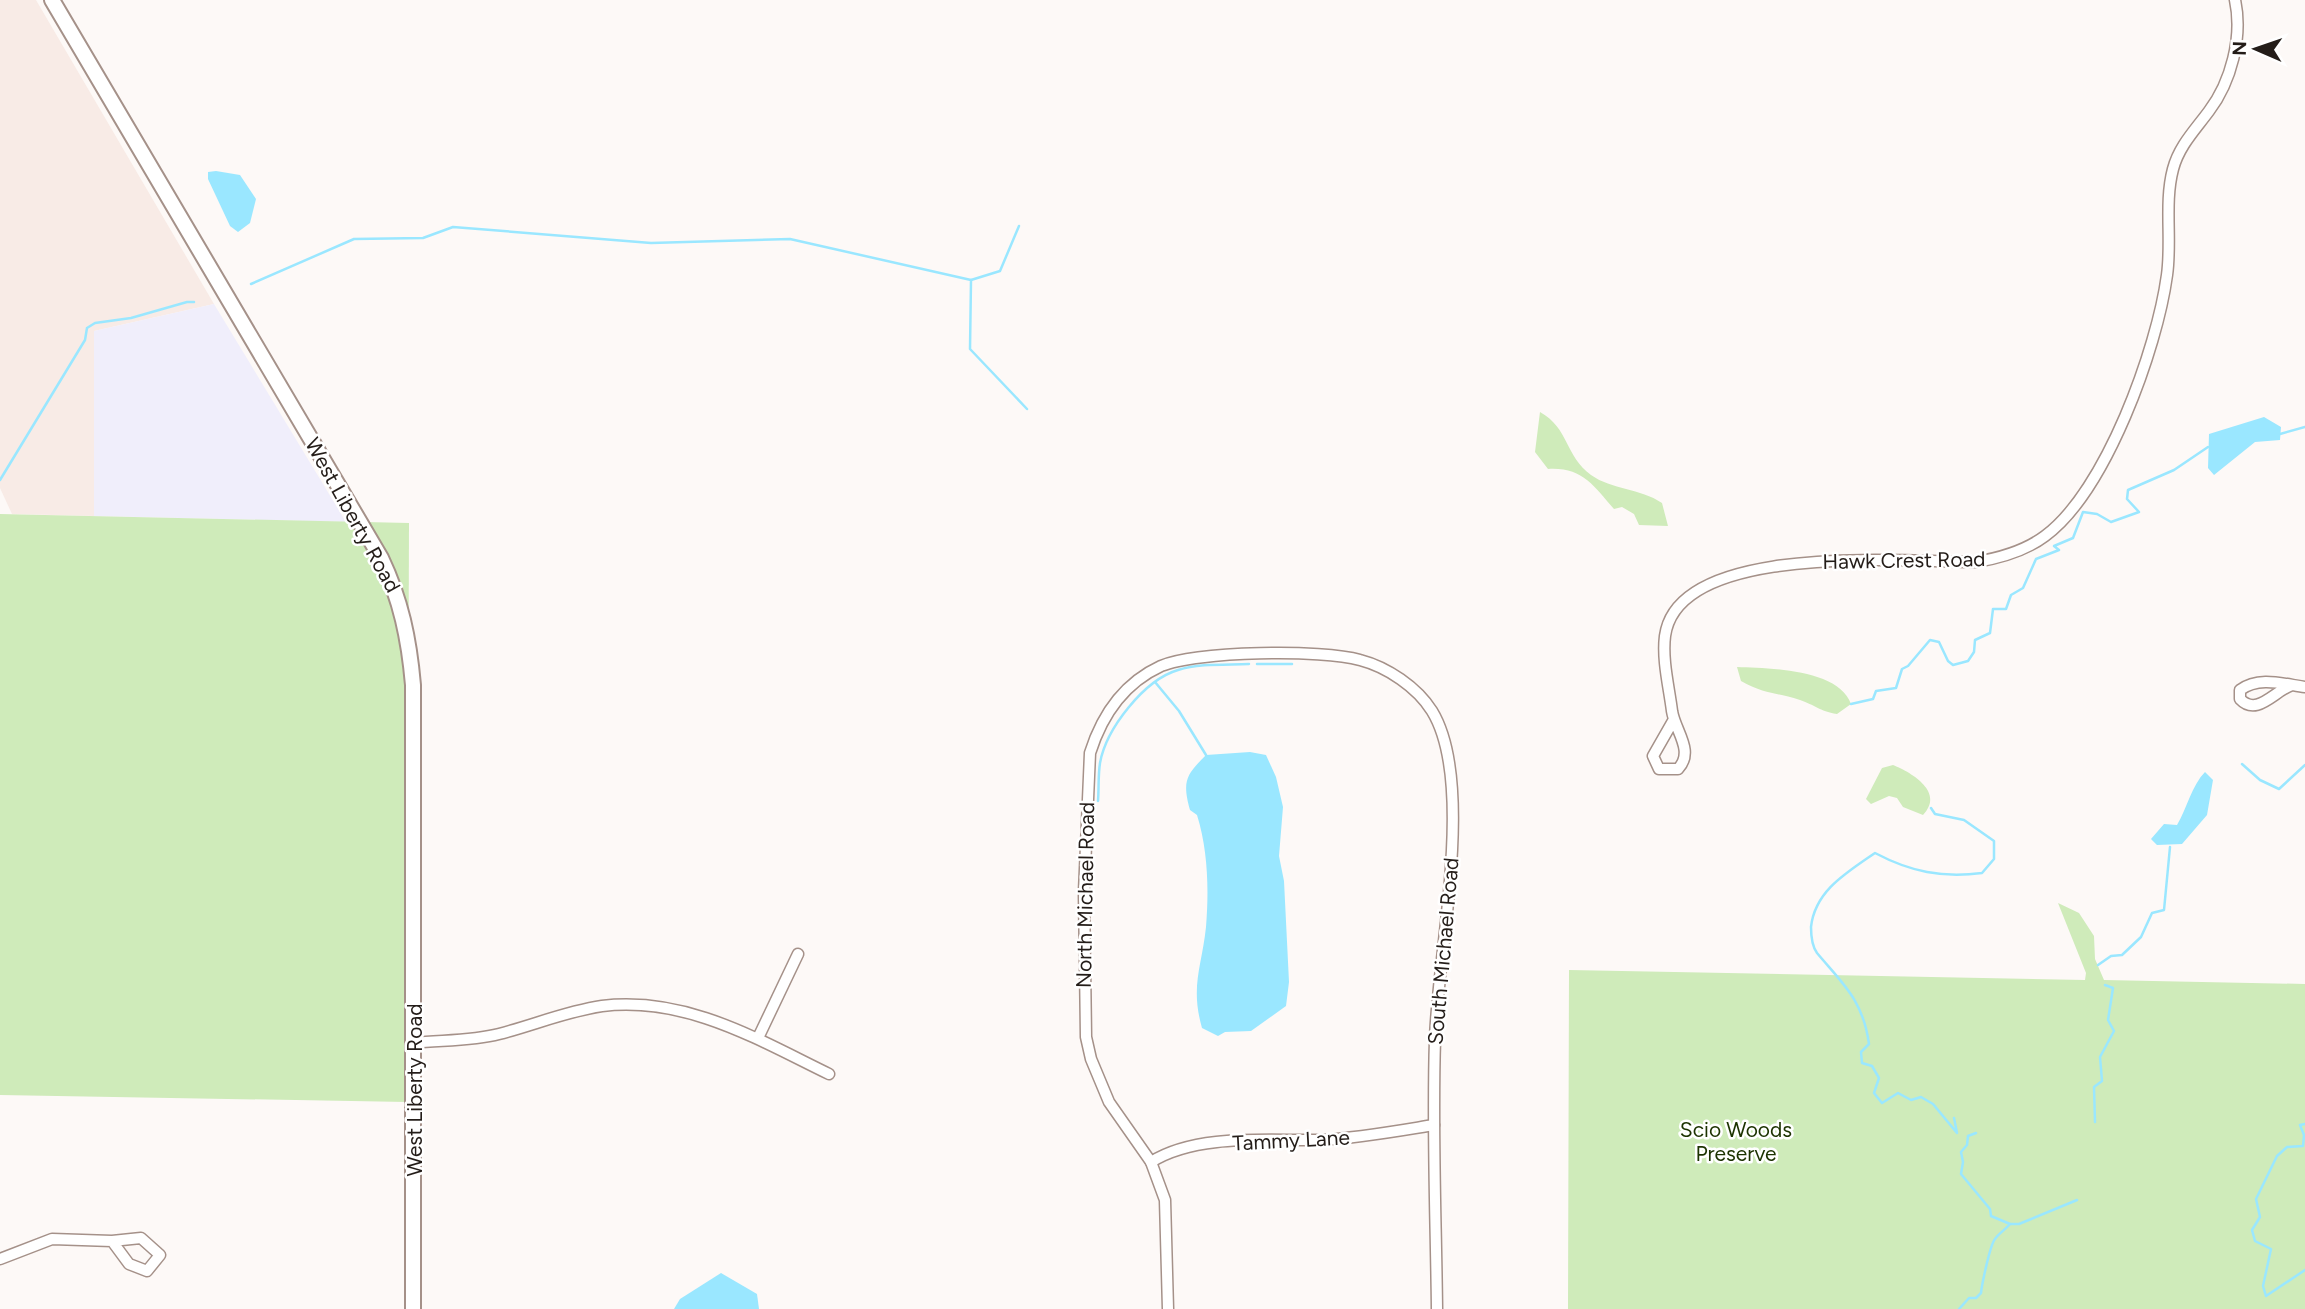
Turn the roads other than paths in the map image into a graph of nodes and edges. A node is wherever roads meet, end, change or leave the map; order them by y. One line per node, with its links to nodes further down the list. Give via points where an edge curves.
1 (52, 0): 9 (main road, West Liberty Road, via 381,558 398,595 414,685)
2 (2235, 0): 6 (street, Hawk Crest Road, via 2229,78 2179,150 2172,171 2168,274 2144,362 2123,421 2094,479 2067,516 2044,537 1997,558 1786,565 1723,576 1701,586 1683,602 1665,636)
3 (1336, 656): 11 (street, South Michael Road, via 1364,661 1413,688 1433,712 1444,740 1452,868 1436,1008); 12 (street, North Michael Road, via 1212,655 1172,663 1130,686 1096,734 1087,774 1086,1037 1109,1102)
4 (2292, 685): 4 (street, via 2259,682 2240,690 2240,699 2256,706); 5 (street)
5 (2305, 687)
6 (1673, 721): 6 (street, Hawk Crest Road, via 1653,756 1659,769 1678,769 1685,762)
7 (799, 954): 8 (street)
8 (758, 1038): 9 (street, via 717,1020 667,1008 606,1006 497,1034); 10 (street)
9 (414, 1042): 15 (main road, West Liberty Road)
10 (829, 1074)
11 (1434, 1125): 12 (street, Tammy Lane, via 1337,1138 1238,1140 1180,1149); 17 (street, South Michael Road)
12 (1151, 1162): 16 (street, North Michael Road, via 1165,1199)
13 (112, 1241): 13 (street, via 129,1264 147,1271 160,1255 141,1238); 14 (street, via 51,1239)
14 (0, 1259)
15 (413, 1309)
16 (1168, 1309)
17 (1437, 1309)

